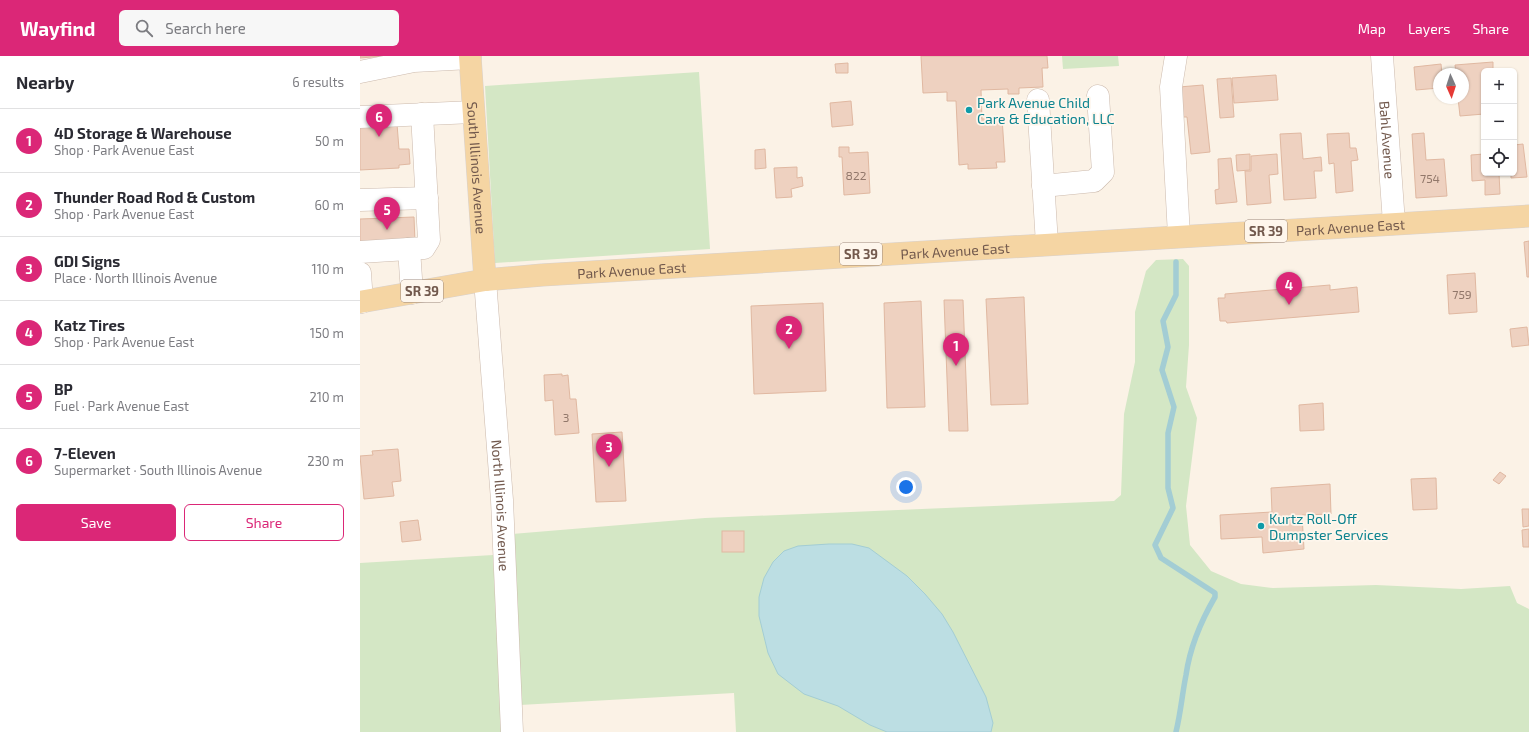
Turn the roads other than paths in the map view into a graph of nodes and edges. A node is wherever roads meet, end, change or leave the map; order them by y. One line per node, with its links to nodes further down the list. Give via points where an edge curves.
1 (1176, 56): 16 (street, via 1171,87)
2 (1382, 56): 15 (street, Bahl Avenue)
3 (470, 57): 4 (street); 8 (main road, South Illinois Avenue)
4 (414, 59): 5 (street)
5 (360, 72)
6 (1098, 96): 11 (street, via 1103,172 1094,181)
7 (1038, 100): 11 (street)
8 (474, 112): 9 (street); 21 (main road, South Illinois Avenue)
9 (422, 114): 10 (street); 12 (street)
10 (360, 116)
11 (1043, 186): 17 (street)
12 (427, 198): 13 (street); 18 (street, via 429,240 424,248)
13 (360, 200)
14 (1529, 216): 15 (main road, Park Avenue East / SR 39)
15 (1394, 223): 16 (main road, Park Avenue East / SR 39)
16 (1180, 236): 17 (main road, Park Avenue East / SR 39)
17 (1047, 244): 21 (main road, Park Avenue East / SR 39)
18 (409, 249): 19 (street); 22 (street)
19 (360, 252)
20 (360, 273): 23 (street)
21 (485, 280): 22 (main road, Park Avenue East / SR 39); 24 (street, North Illinois Avenue, via 502,500)
22 (412, 293): 23 (main road, Park Avenue East / SR 39)
23 (361, 302)
24 (512, 732)

